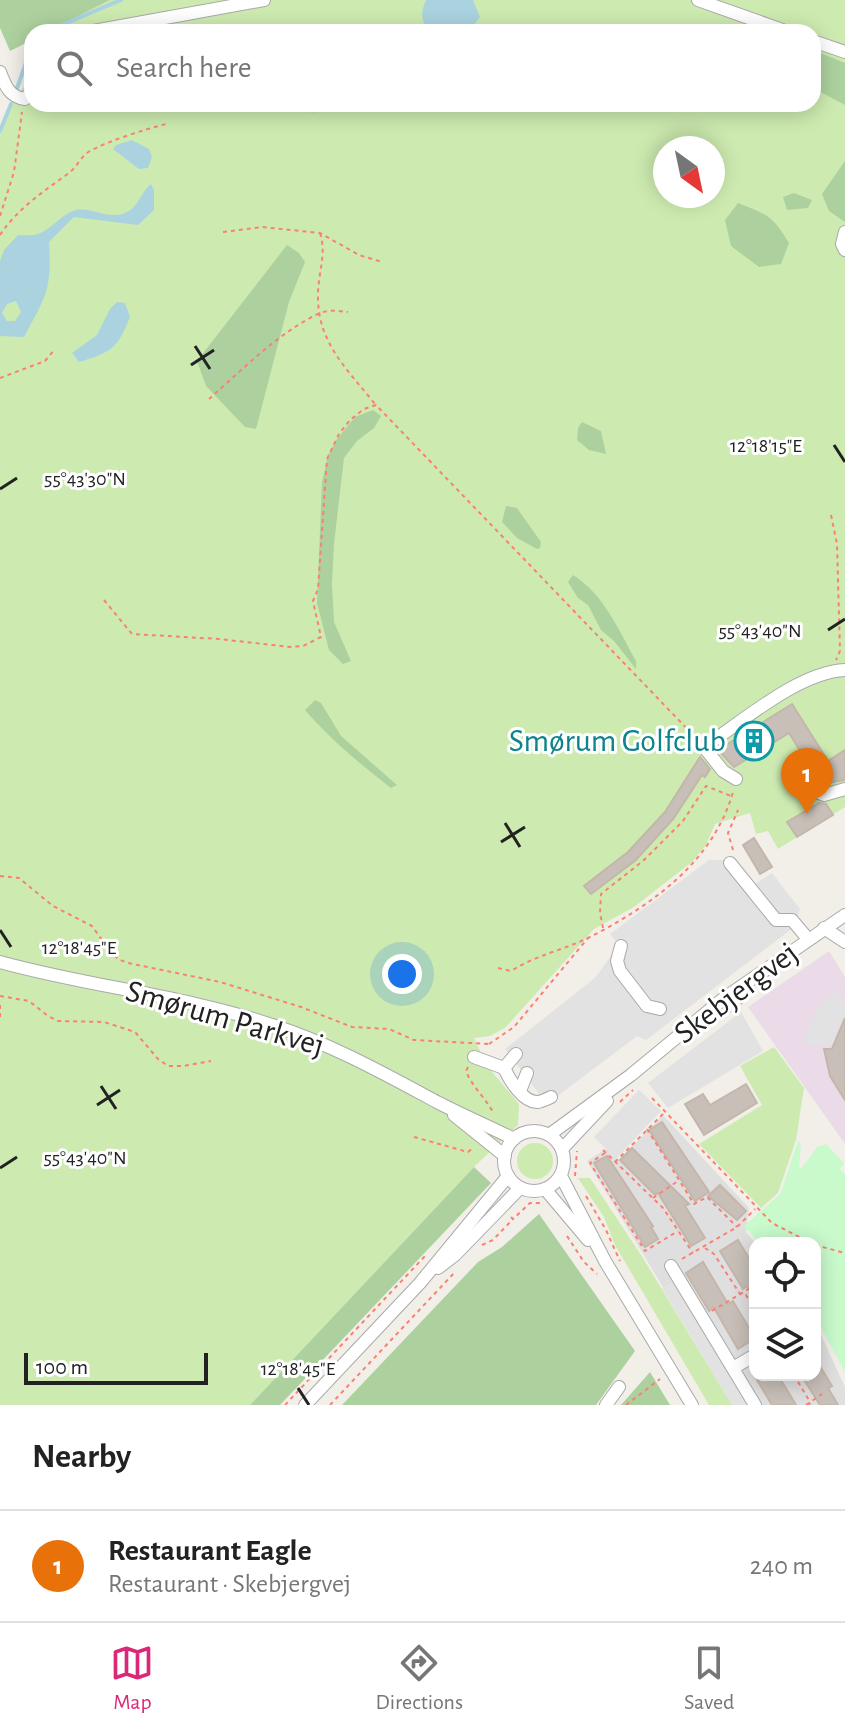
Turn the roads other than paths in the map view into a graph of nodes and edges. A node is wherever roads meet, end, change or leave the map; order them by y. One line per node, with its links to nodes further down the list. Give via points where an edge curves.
1 (264, 0): 3 (street)
2 (698, 0): 4 (street)
3 (132, 24)
4 (766, 24)
5 (821, 44): 6 (street)
6 (845, 52)
7 (0, 72): 8 (street, via 10,93)
8 (24, 95)
9 (845, 232): 10 (street)
10 (845, 250)
11 (845, 670): 12 (street, via 802,681 704,747)
12 (736, 779)
13 (804, 787): 14 (street, via 824,795)
14 (845, 789)
15 (732, 858): 18 (street, via 776,920 792,920)
16 (845, 915): 17 (street, Skebjergvej)
17 (824, 928): 18 (street, Skebjergvej); 19 (street)
18 (808, 939): 27 (street, Skebjergvej, via 723,999)
19 (845, 942)
20 (621, 946): 22 (street, via 620,971 647,1006)
21 (0, 962): 30 (street, Smørum Parkvej, via 193,1002 273,1025 343,1052)
22 (660, 1009)
23 (516, 1054): 25 (street)
24 (474, 1057): 25 (street)
25 (504, 1068): 28 (street)
26 (527, 1073): 28 (street)
27 (635, 1080): 31 (street, Skebjergvej); 33 (street, Skebjergvej)
28 (520, 1091): 29 (street, via 531,1101)
29 (548, 1096)
30 (439, 1103): 32 (street, Smørum Parkvej); 34 (street, Smørum Parkvej)
31 (549, 1135): 32 (street, via 531,1131); 33 (street)
32 (514, 1139): 34 (street)
33 (562, 1149): 36 (street)
34 (505, 1156): 35 (street)
35 (508, 1176): 37 (street); 41 (street)
36 (561, 1176): 38 (street); 39 (street)
37 (520, 1188): 38 (street); 41 (street)
38 (545, 1189): 39 (street)
39 (605, 1261): 47 (street)
40 (671, 1266): 43 (street)
41 (420, 1283): 45 (street)
42 (749, 1359): 43 (street)
43 (733, 1368): 48 (street)
44 (619, 1387): 46 (street)
45 (305, 1405)
46 (606, 1405)
47 (692, 1405)
48 (755, 1405)

